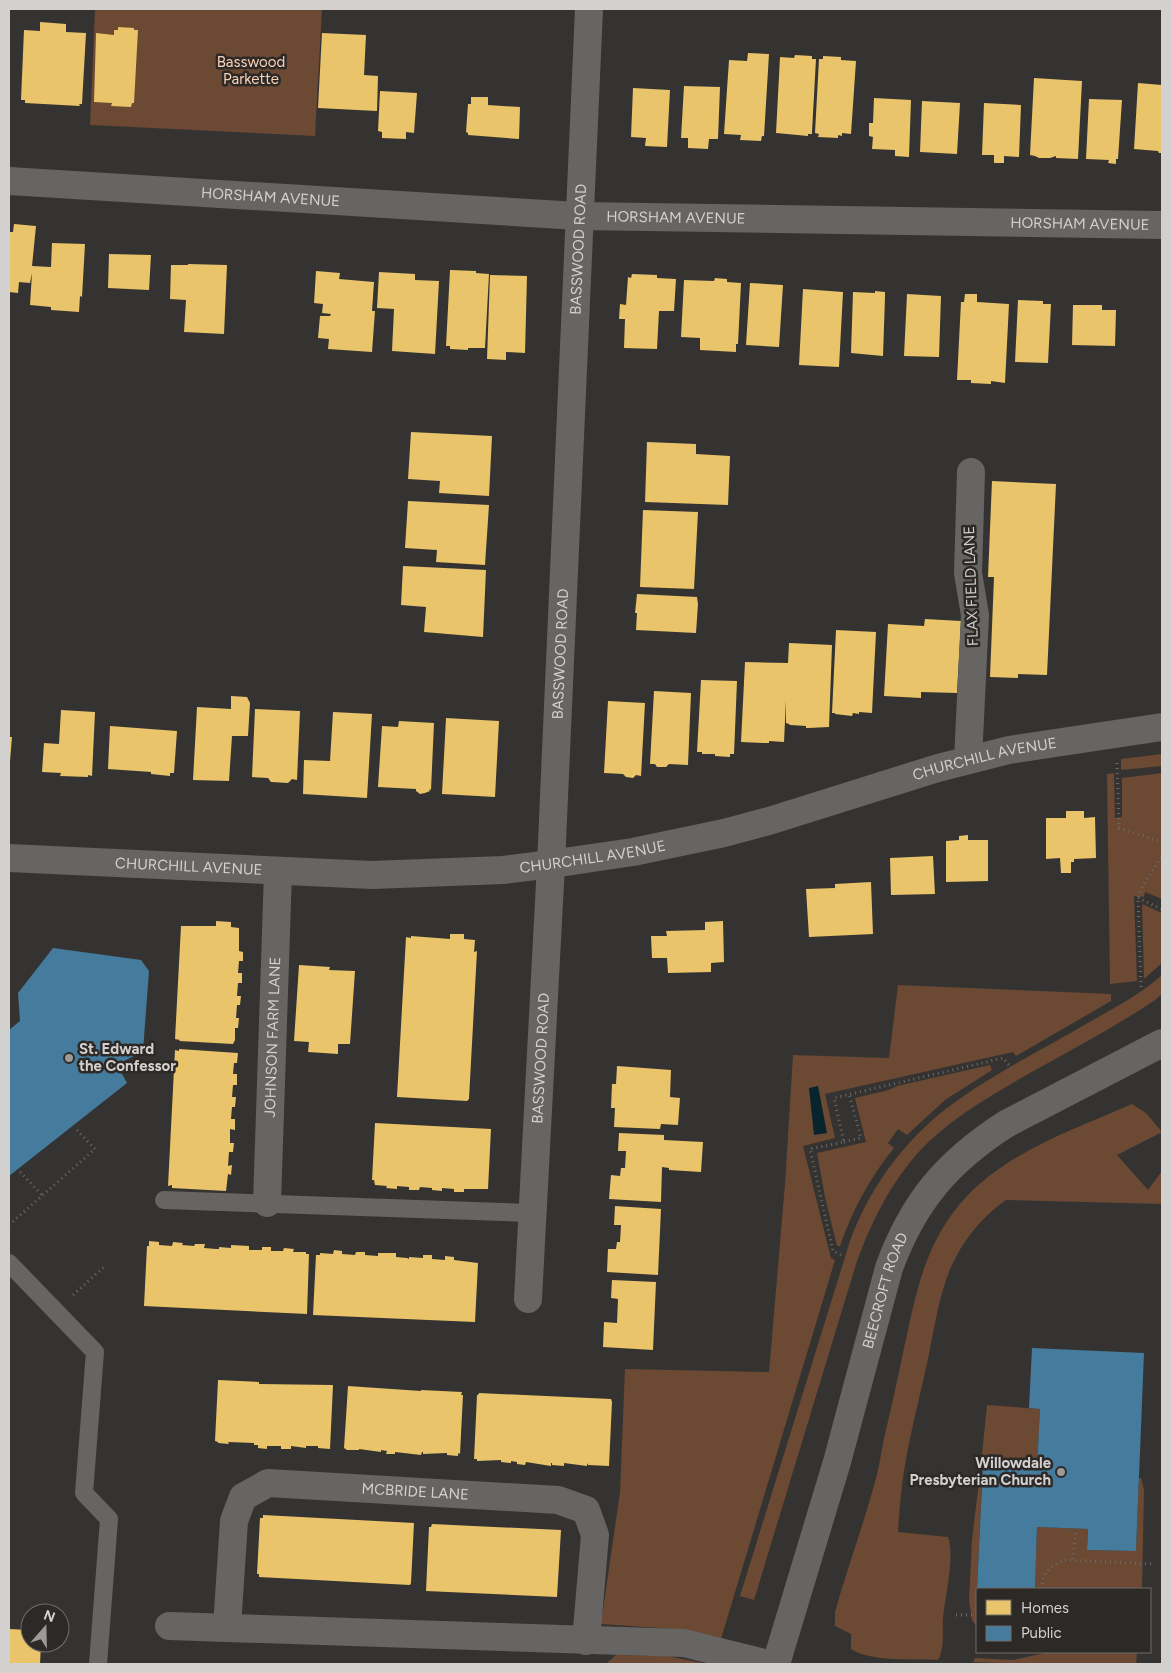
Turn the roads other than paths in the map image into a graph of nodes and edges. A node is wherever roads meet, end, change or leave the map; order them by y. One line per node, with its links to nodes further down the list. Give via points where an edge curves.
1 (588, 9): 3 (street, BASSWOOD ROAD)
2 (9, 181): 3 (street, HORSHAM AVENUE)
3 (578, 216): 4 (street, HORSHAM AVENUE); 9 (street, BASSWOOD ROAD)
4 (1162, 225)
5 (970, 472): 7 (street, FLAX FIELD LANE, via 968,573 975,615)
6 (1162, 726): 7 (street, CHURCHILL AVENUE, via 1010,750)
7 (968, 760): 9 (street, CHURCHILL AVENUE, via 724,833 633,852)
8 (9, 860): 10 (street, CHURCHILL AVENUE)
9 (550, 864): 10 (street, CHURCHILL AVENUE, via 416,875); 14 (street, BASSWOOD ROAD)
10 (278, 872): 13 (street, JOHNSON FARM LANE)
11 (1162, 1043): 22 (street, BEECROFT ROAD, via 1006,1124 963,1155 930,1189 899,1240 889,1268 837,1462)
12 (164, 1200): 13 (lane)
13 (267, 1203): 14 (lane)
14 (532, 1213): 16 (street, BASSWOOD ROAD)
15 (9, 1263): 20 (lane, via 95,1352 84,1493 109,1519)
16 (528, 1299)
17 (169, 1626): 18 (street)
18 (227, 1627): 19 (street); 19 (street, MCBRIDE LANE, via 234,1521 243,1498 268,1484 558,1500 586,1510 595,1535)
19 (586, 1641): 21 (street, via 684,1643)
20 (98, 1664)
21 (768, 1664)
22 (776, 1664)

